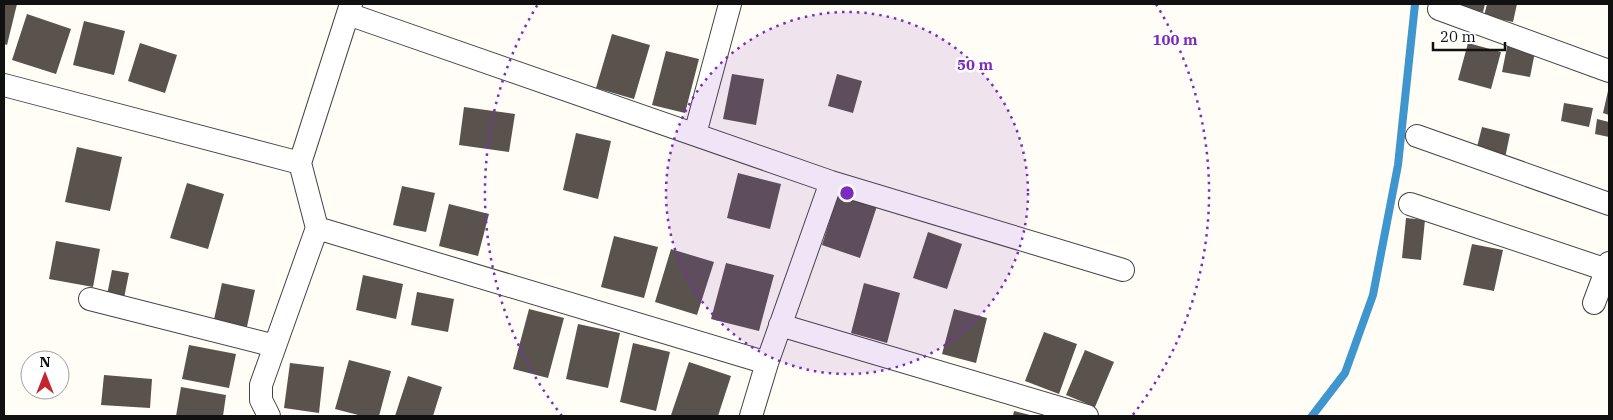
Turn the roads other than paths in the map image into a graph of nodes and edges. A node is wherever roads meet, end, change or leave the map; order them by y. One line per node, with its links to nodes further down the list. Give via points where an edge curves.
1 (730, 4): 6 (street)
2 (350, 9): 6 (street); 8 (street)
3 (1439, 9): 4 (street)
4 (1609, 71)
5 (4, 86): 8 (street)
6 (696, 134): 9 (street)
7 (1417, 136): 11 (street)
8 (300, 163): 12 (street)
9 (830, 182): 14 (street); 17 (street)
10 (1410, 204): 13 (street)
11 (1609, 204)
12 (317, 228): 18 (street); 19 (street)
13 (1608, 267): 16 (street)
14 (1123, 270)
15 (90, 299): 18 (street)
16 (1594, 303)
17 (780, 325): 19 (street); 22 (street)
18 (275, 346): 20 (street, via 261,385 261,400)
19 (767, 364): 21 (street)
20 (269, 416)
21 (751, 416)
22 (1087, 416)

